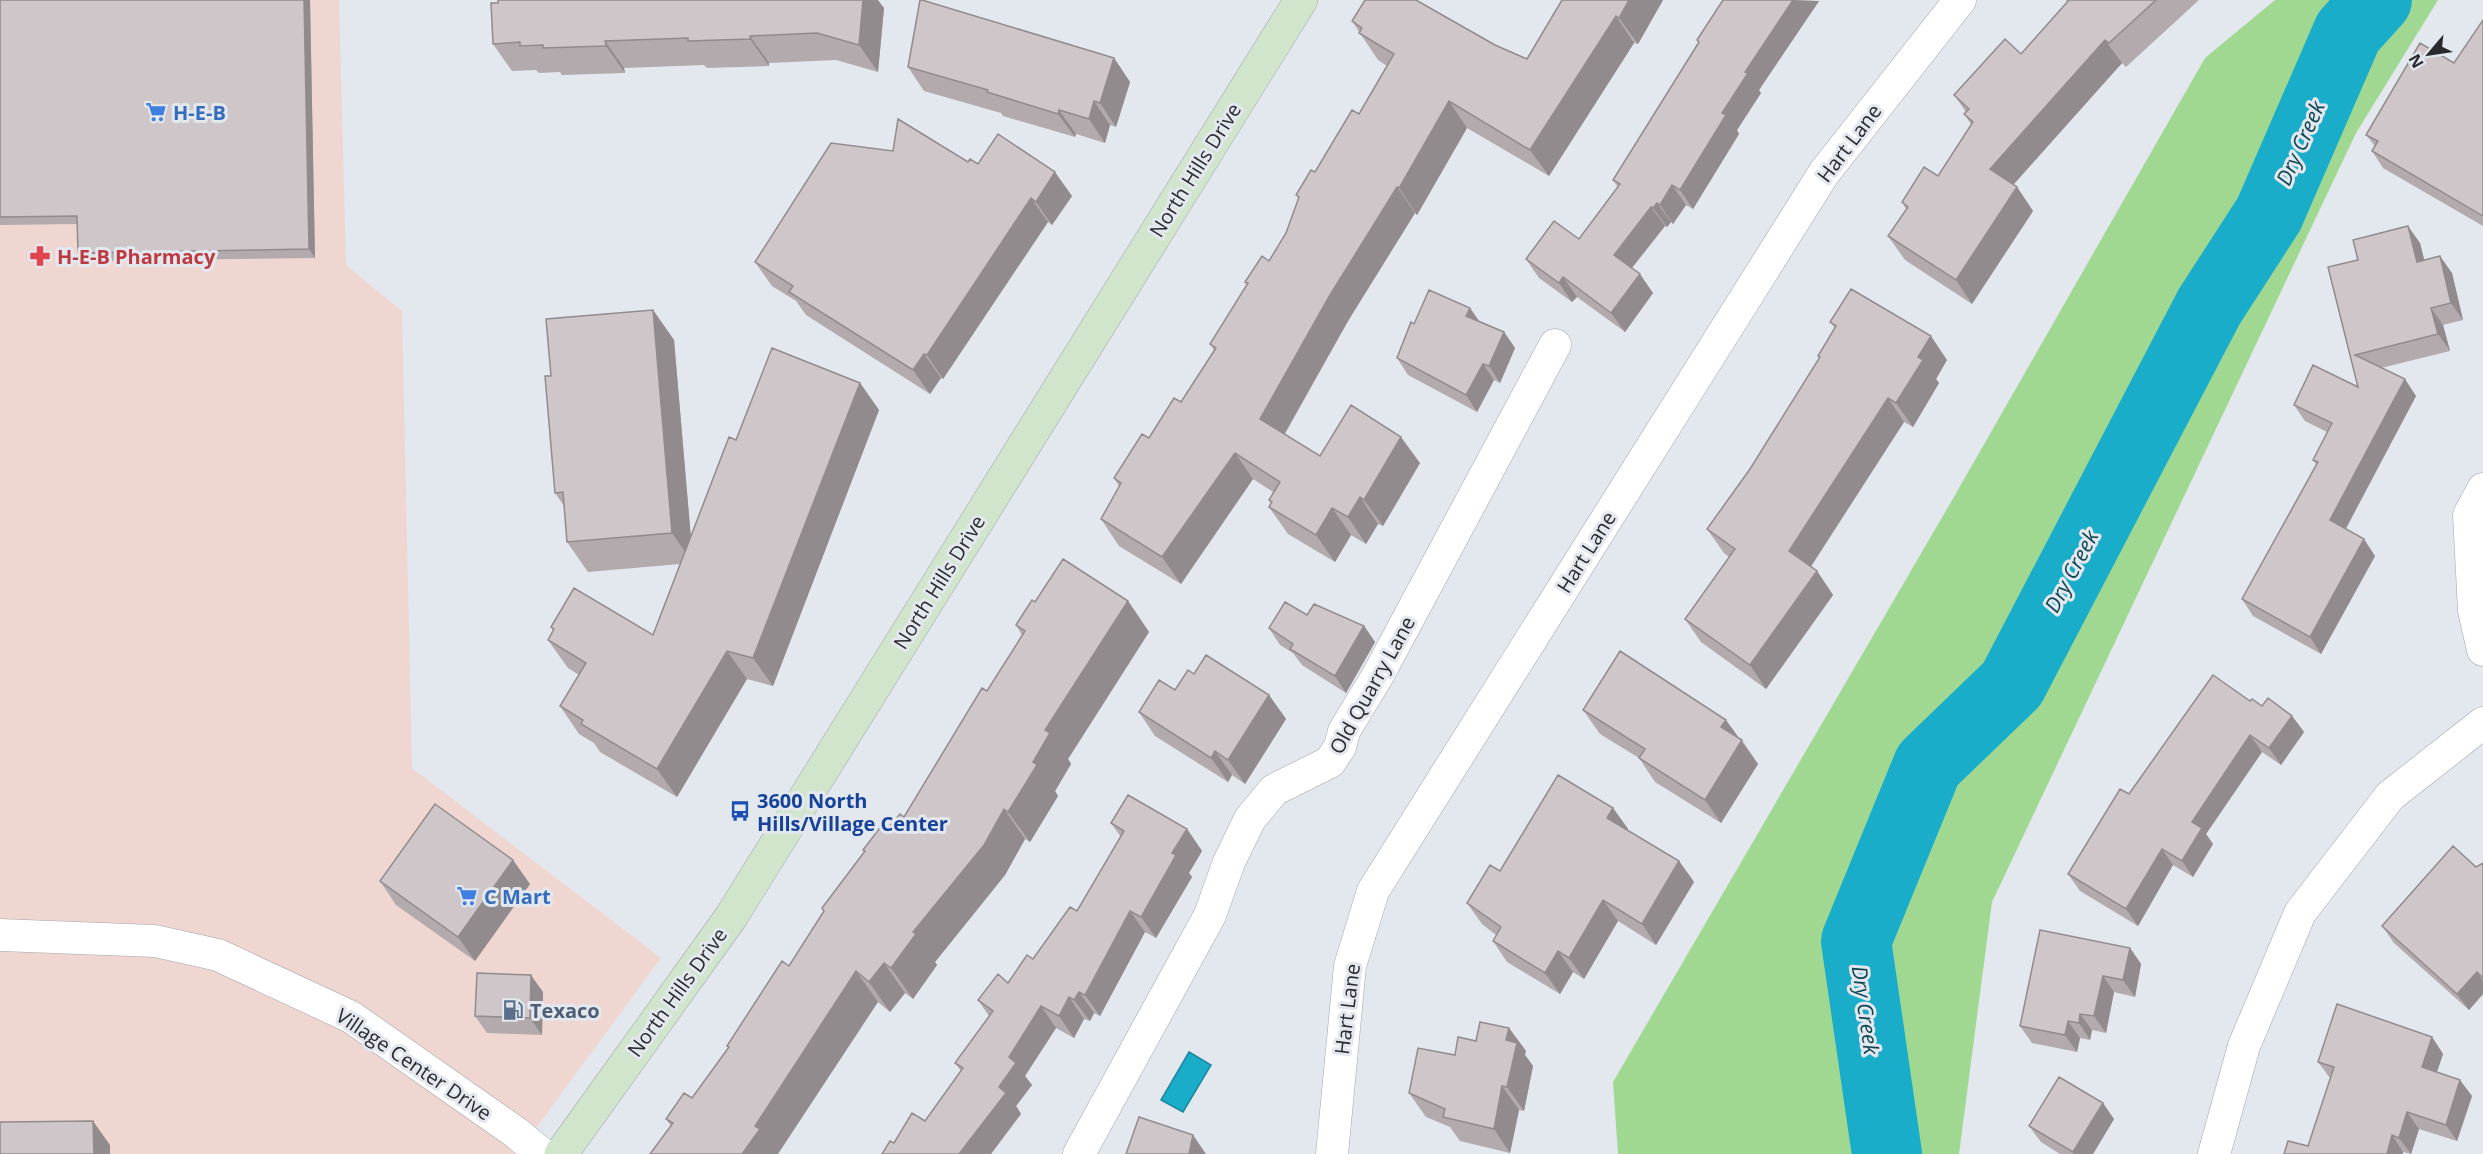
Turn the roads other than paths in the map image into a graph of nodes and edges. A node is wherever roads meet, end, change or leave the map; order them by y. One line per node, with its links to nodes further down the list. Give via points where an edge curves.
1 (1301, 0): 9 (street, North Hills Drive, via 731,917)
2 (1960, 0): 11 (street, Hart Lane, via 1824,173 1373,891 1350,966)
3 (1555, 345): 10 (street, Old Quarry Lane, via 1377,677 1344,731 1340,747 1330,762 1274,790 1250,819 1210,915)
4 (2483, 489): 5 (street, via 2469,515 2474,611)
5 (2483, 650)
6 (2483, 723): 12 (street, via 2390,796 2300,913 2244,1046)
7 (0, 935): 8 (street, Village Center Drive, via 155,941 218,955 351,1017)
8 (542, 1154)
9 (561, 1154)
10 (1079, 1154)
11 (1332, 1154)
12 (2214, 1154)

